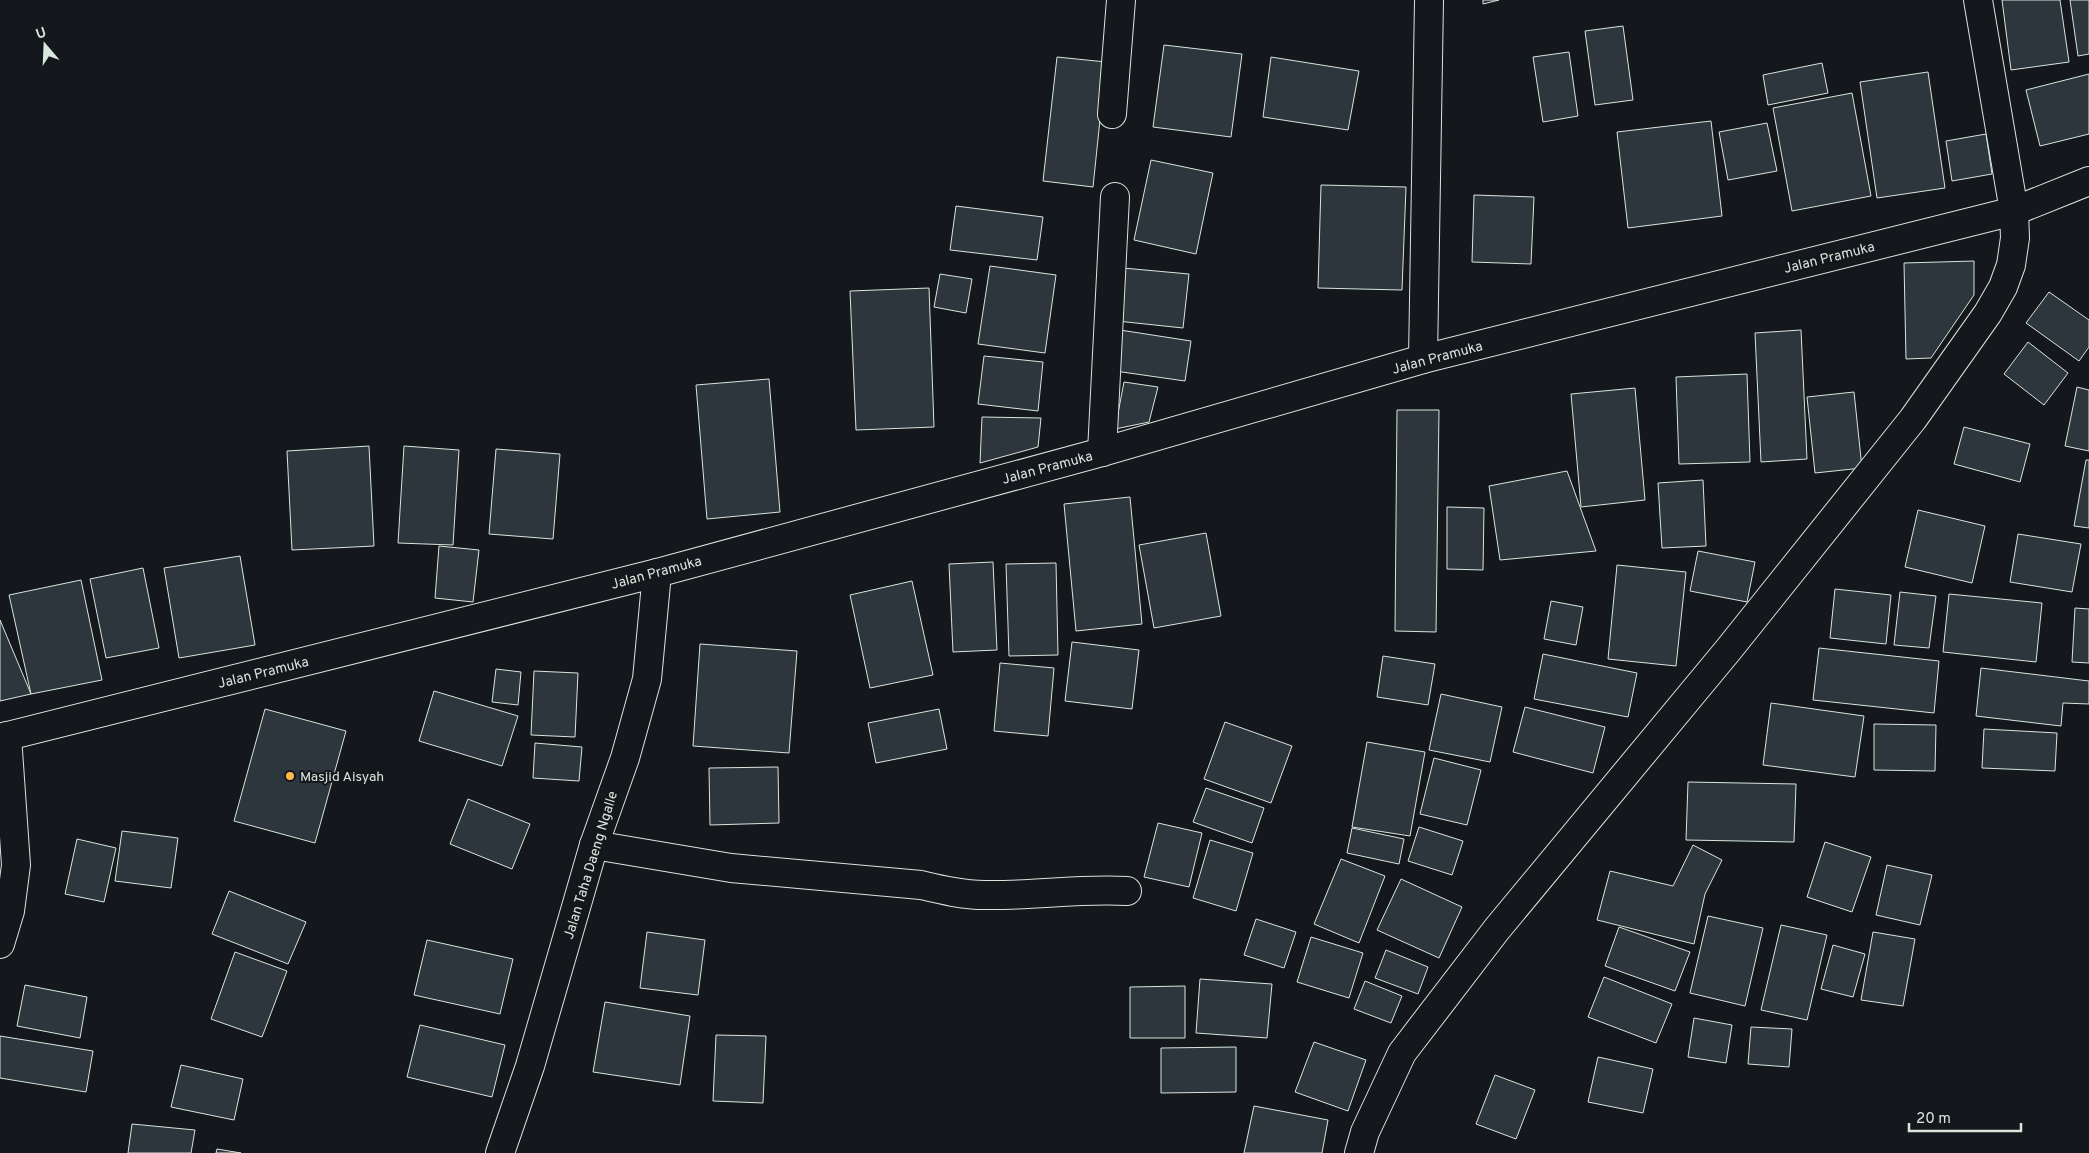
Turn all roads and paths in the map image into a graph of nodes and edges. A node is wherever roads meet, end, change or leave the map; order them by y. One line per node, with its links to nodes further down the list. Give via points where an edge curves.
1 (1121, 0): 4 (street)
2 (1429, 0): 8 (street)
3 (1978, 0): 7 (street)
4 (1112, 114)
5 (2089, 181): 7 (street, Jalan Pramuka)
6 (1115, 197): 9 (street)
7 (2014, 211): 8 (street, Jalan Pramuka); 16 (street, via 2011,265 1988,313 1907,426 1730,650 1497,929 1402,1053)
8 (1423, 360): 9 (street, Jalan Pramuka)
9 (1102, 452): 10 (street, Jalan Pramuka)
10 (657, 572): 11 (street, Jalan Pramuka); 12 (street, Jalan Taha Daeng Ngalle, via 647,679 625,758)
11 (3, 737): 14 (street, via 16,866 10,911)
12 (594, 845): 13 (street, via 731,868 921,885 985,895 1094,889); 15 (street, Jalan Taha Daeng Ngalle, via 530,1066)
13 (1127, 891)
14 (0, 944)
15 (500, 1153)
16 (1359, 1153)

